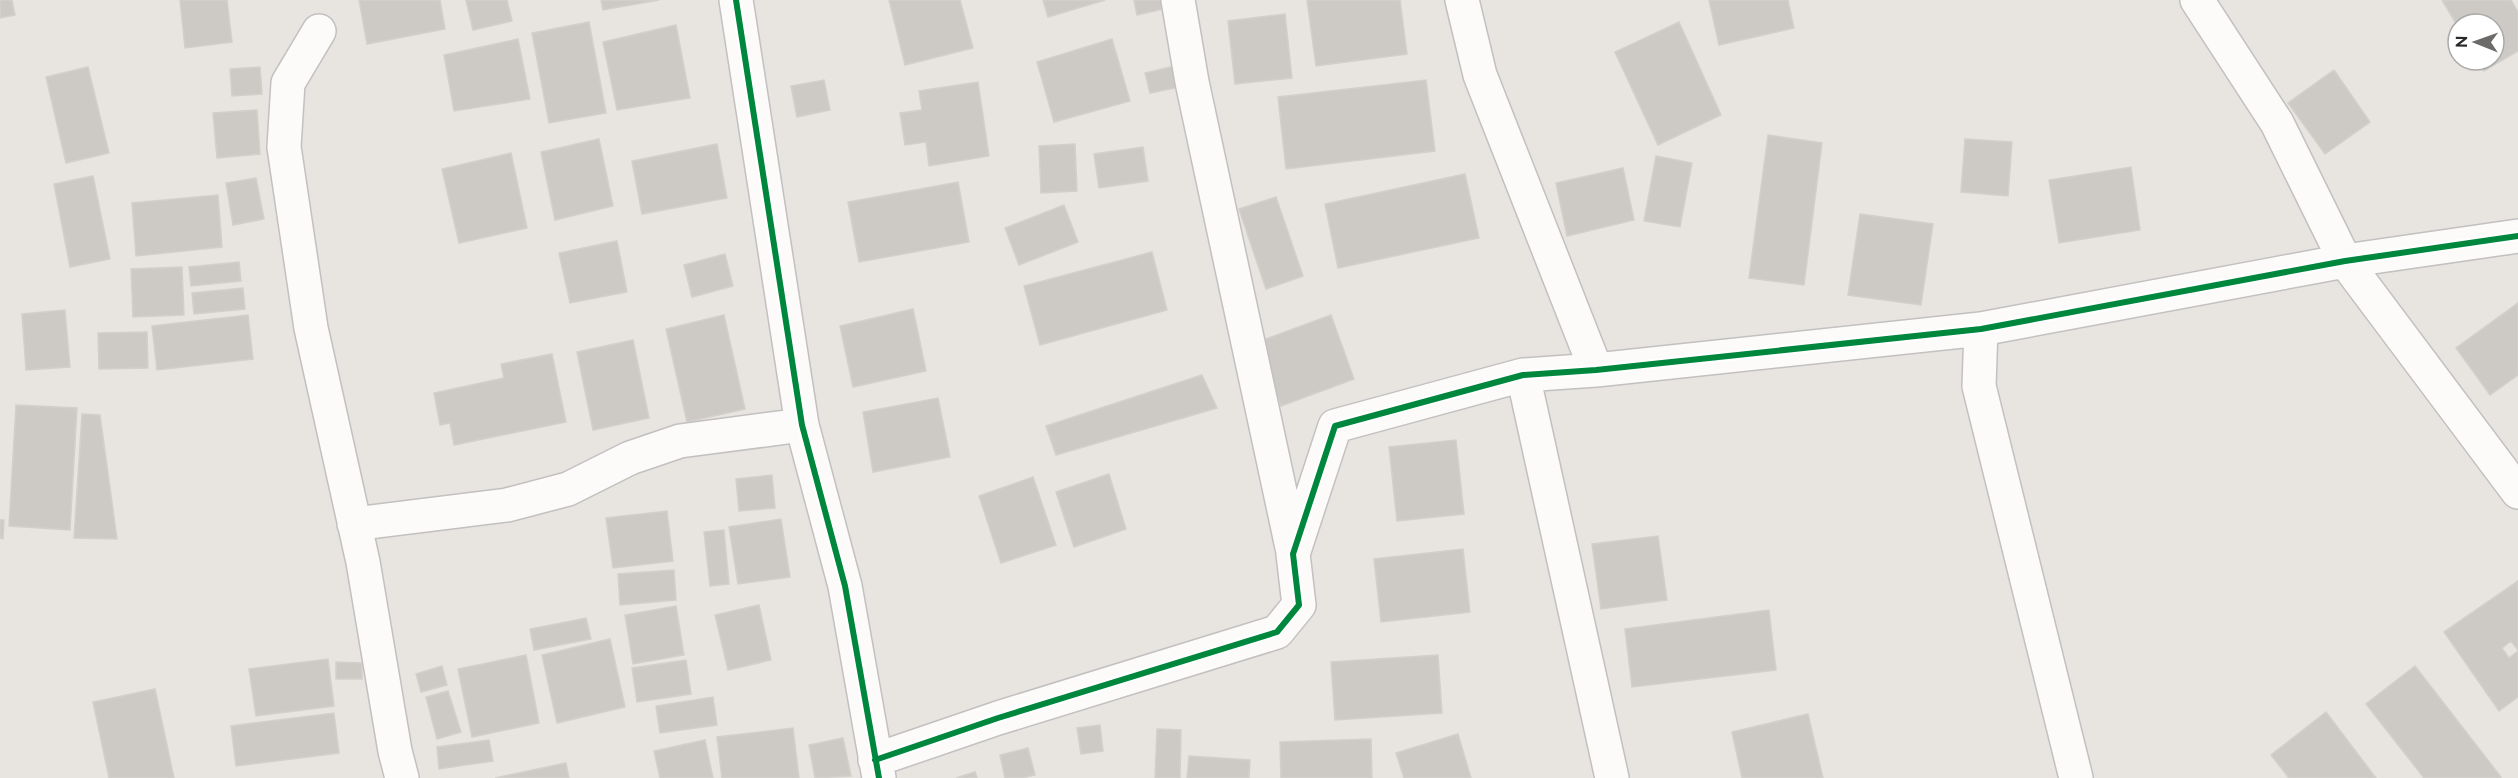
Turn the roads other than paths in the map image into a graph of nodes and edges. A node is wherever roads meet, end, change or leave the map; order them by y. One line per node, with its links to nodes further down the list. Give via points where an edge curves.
1 (736, 0): 11 (street)
2 (1178, 0): 14 (street)
3 (1462, 0): 9 (street, via 1480,75)
4 (2197, 0): 7 (street, via 2277,123)
5 (319, 31): 13 (street, via 288,83 284,147 311,328)
6 (2518, 236): 7 (street)
7 (2345, 261): 8 (street); 12 (street)
8 (1982, 329): 9 (street); 18 (street, via 1979,386)
9 (1596, 370): 10 (street)
10 (1523, 375): 14 (street, via 1335,426); 17 (street)
11 (802, 425): 13 (street, via 680,441 630,458 568,489 507,505); 15 (street, via 845,586)
12 (2518, 492)
13 (354, 524): 16 (street)
14 (1293, 554): 15 (street, via 1299,605 1277,632 998,718)
15 (877, 769)
16 (402, 778)
17 (1612, 778)
18 (2076, 778)

